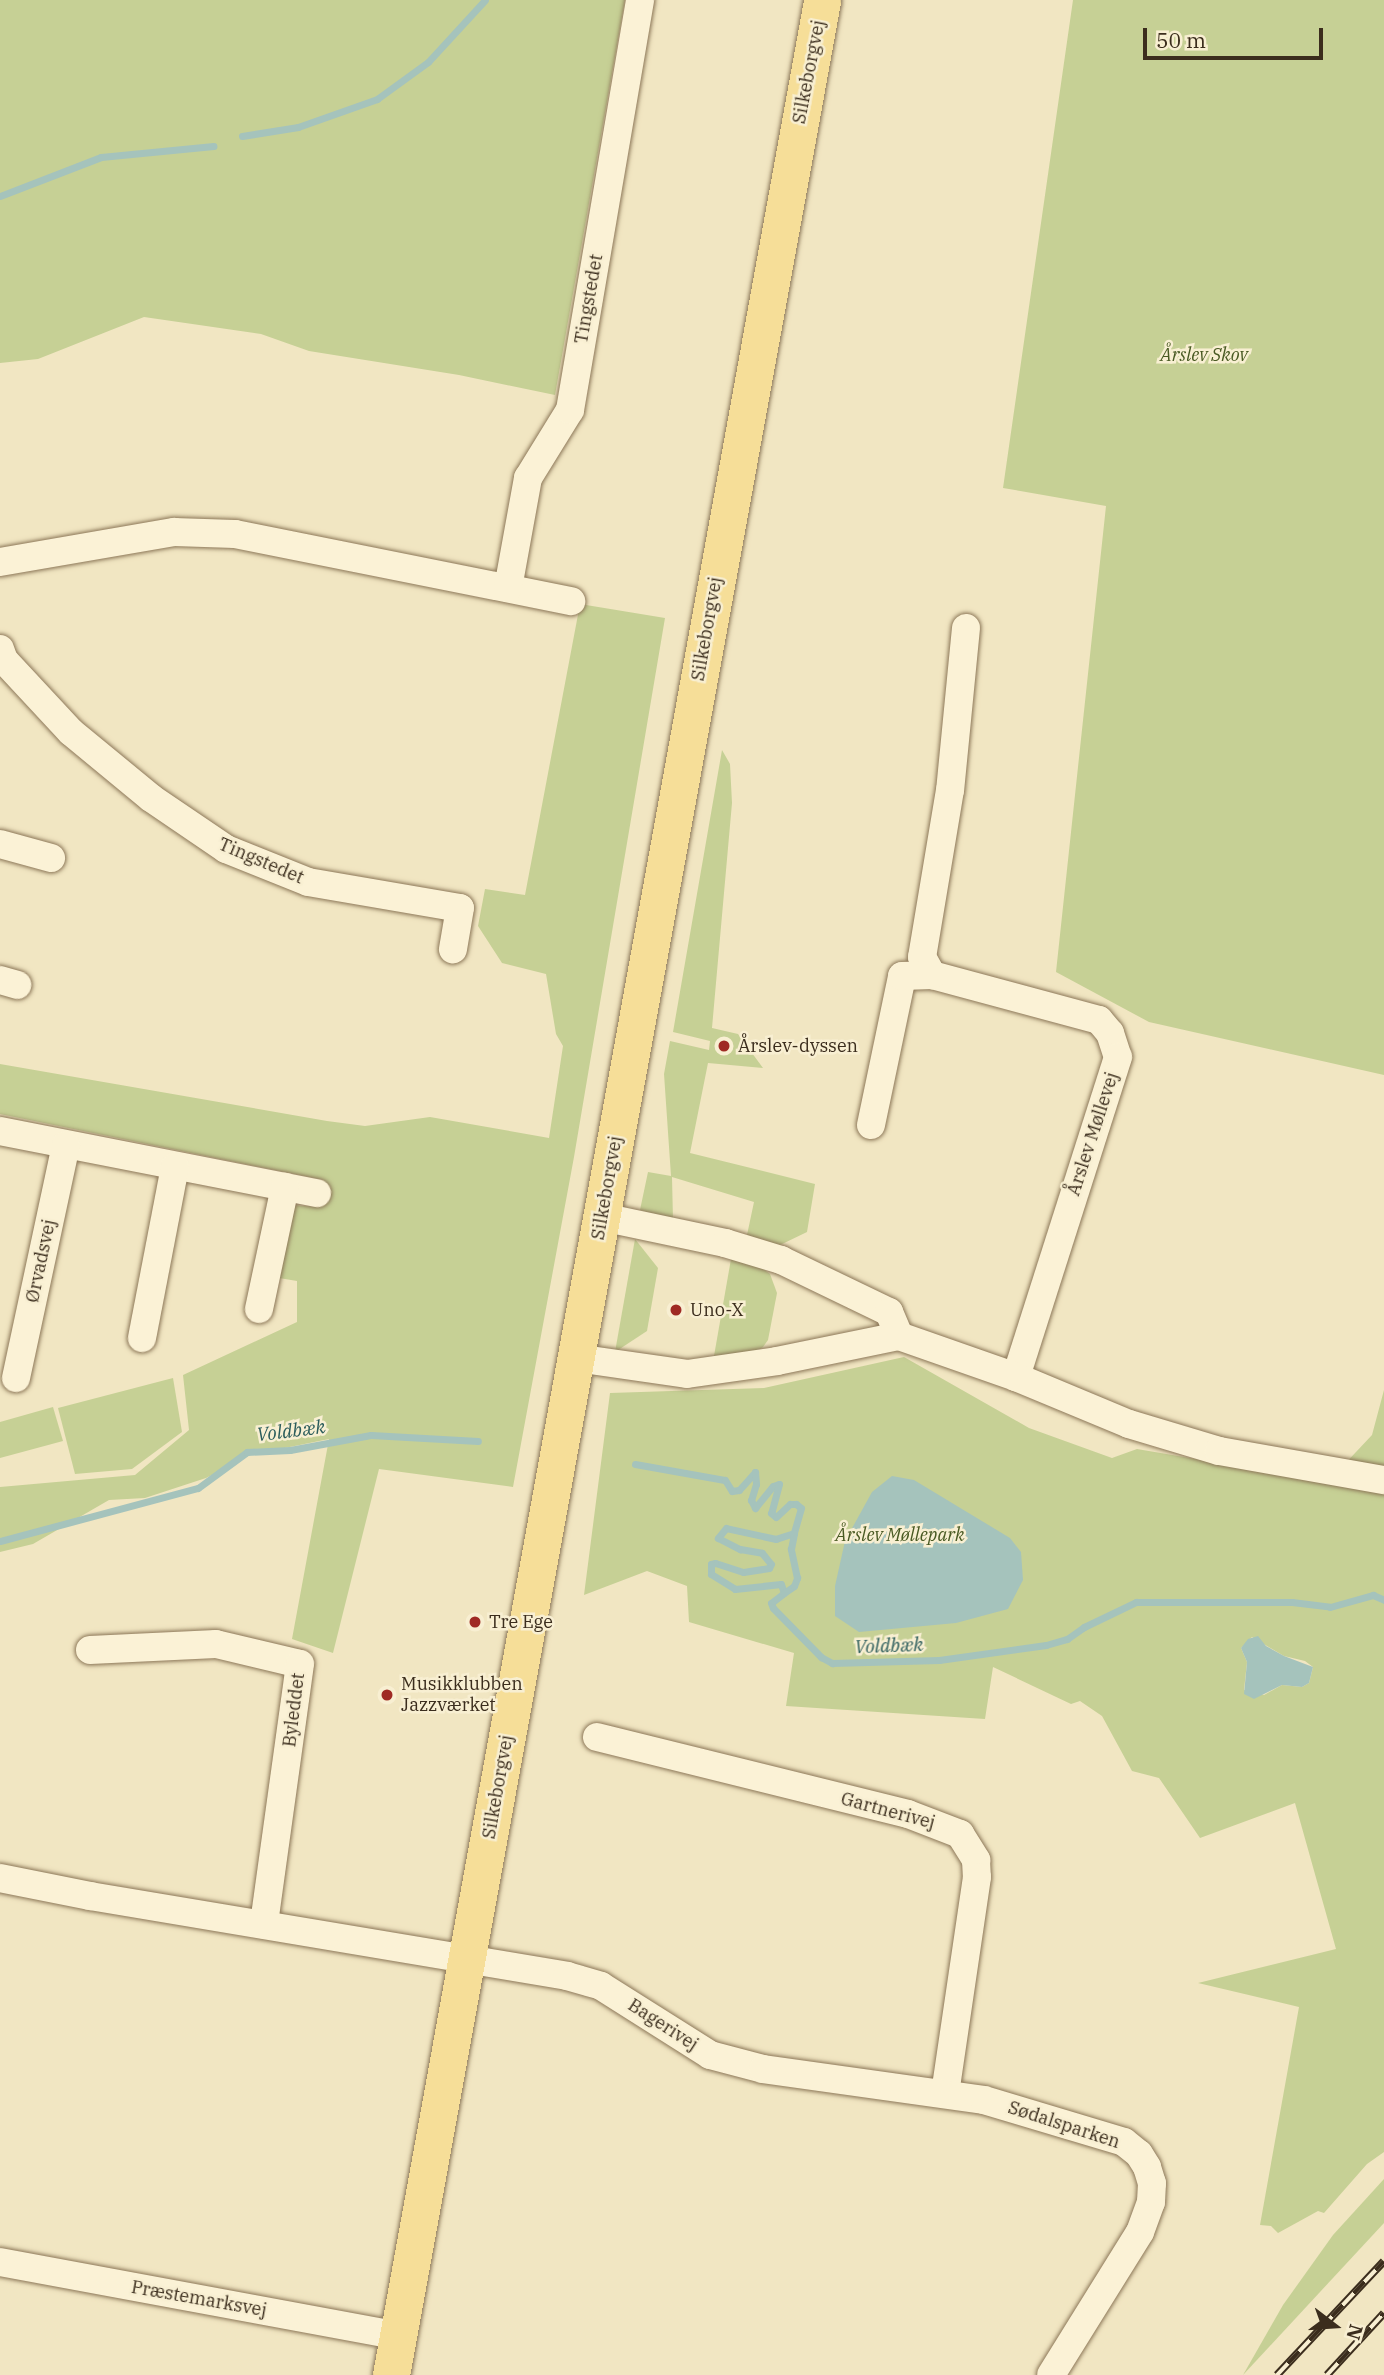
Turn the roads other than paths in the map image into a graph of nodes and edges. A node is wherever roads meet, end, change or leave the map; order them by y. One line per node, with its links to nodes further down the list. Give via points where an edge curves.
1 (640, 0): 4 (street, Tingstedet, via 570,411 528,478)
2 (822, 0): 18 (main road, Silkeborgvej)
3 (0, 562): 4 (street, via 174,532 235,534)
4 (508, 587): 5 (street)
5 (571, 601)
6 (966, 628): 11 (street, via 950,790 922,957)
7 (1, 658): 10 (street, Tingstedet, via 71,732 151,798 226,849 307,882 460,908)
8 (0, 844): 9 (street)
9 (51, 859)
10 (453, 948)
11 (932, 975): 12 (street, Årslev Møllevej, via 902,976); 23 (street, Årslev Møllevej, via 1099,1020 1110,1033 1118,1057)
12 (871, 1125)
13 (0, 1131): 14 (street)
14 (65, 1145): 15 (street); 24 (street, Ørvadsvej)
15 (175, 1167): 16 (street); 21 (street)
16 (285, 1186): 17 (street); 19 (street)
17 (317, 1193)
18 (601, 1217): 20 (street, via 725,1243 781,1260 889,1312); 22 (main road, Silkeborgvej)
19 (259, 1309)
20 (899, 1336): 22 (street, via 687,1374); 23 (street)
21 (142, 1338)
22 (576, 1358): 30 (main road, Silkeborgvej)
23 (1016, 1377): 25 (street, via 1129,1424 1219,1451)
24 (16, 1378)
25 (1384, 1480)
26 (90, 1650): 29 (street, Byleddet, via 216,1644 300,1664)
27 (597, 1737): 31 (street, Gartnerivej, via 908,1814 960,1834 976,1860 977,1877)
28 (0, 1878): 29 (street)
29 (264, 1925): 30 (street)
30 (467, 1959): 31 (street, Bagerivej, via 601,1986 710,2055 762,2069); 33 (main road, Silkeborgvej)
31 (945, 2094): 35 (street, Sødalsparken, via 984,2100 1124,2142 1147,2167 1151,2202 1140,2232)
32 (0, 2263): 33 (street, Præstemarksvej)
33 (398, 2336): 34 (main road, Silkeborgvej)
34 (391, 2375)
35 (1051, 2375)

